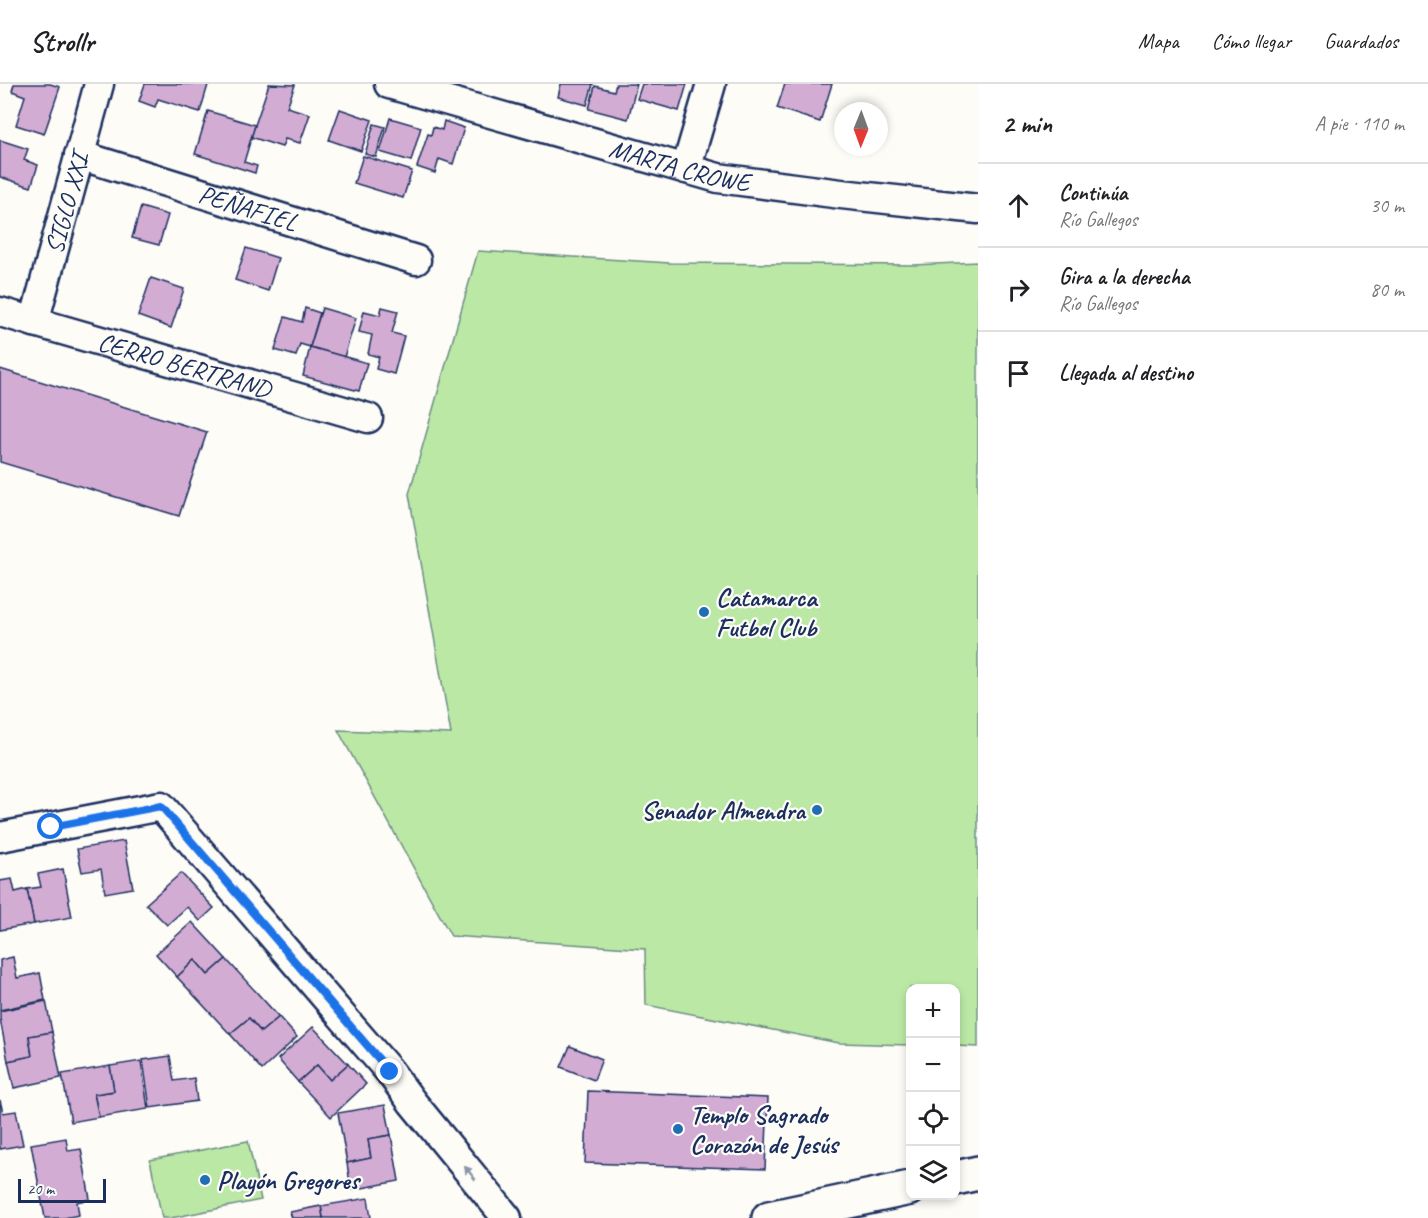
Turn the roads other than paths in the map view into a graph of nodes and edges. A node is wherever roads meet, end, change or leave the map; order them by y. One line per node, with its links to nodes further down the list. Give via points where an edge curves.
1 (99, 84): 4 (street, SIGLO XXI)
2 (389, 84): 5 (street, MARTA CROWE)
3 (711, 84): 5 (street)
4 (79, 155): 7 (street, PEÑAFIEL); 9 (street, SIGLO XXI)
5 (686, 169): 6 (street, MARTA CROWE, via 718,178)
6 (978, 209)
7 (416, 260)
8 (0, 312): 9 (street, CERRO BERTRAND)
9 (34, 322): 10 (street, CERRO BERTRAND)
10 (368, 418)
11 (0, 837): 15 (street, one-way to 11, via 390,1072 161,806)
12 (978, 1173): 13 (street)
13 (960, 1177)
14 (906, 1189): 16 (street)
15 (507, 1218)
16 (770, 1218)

